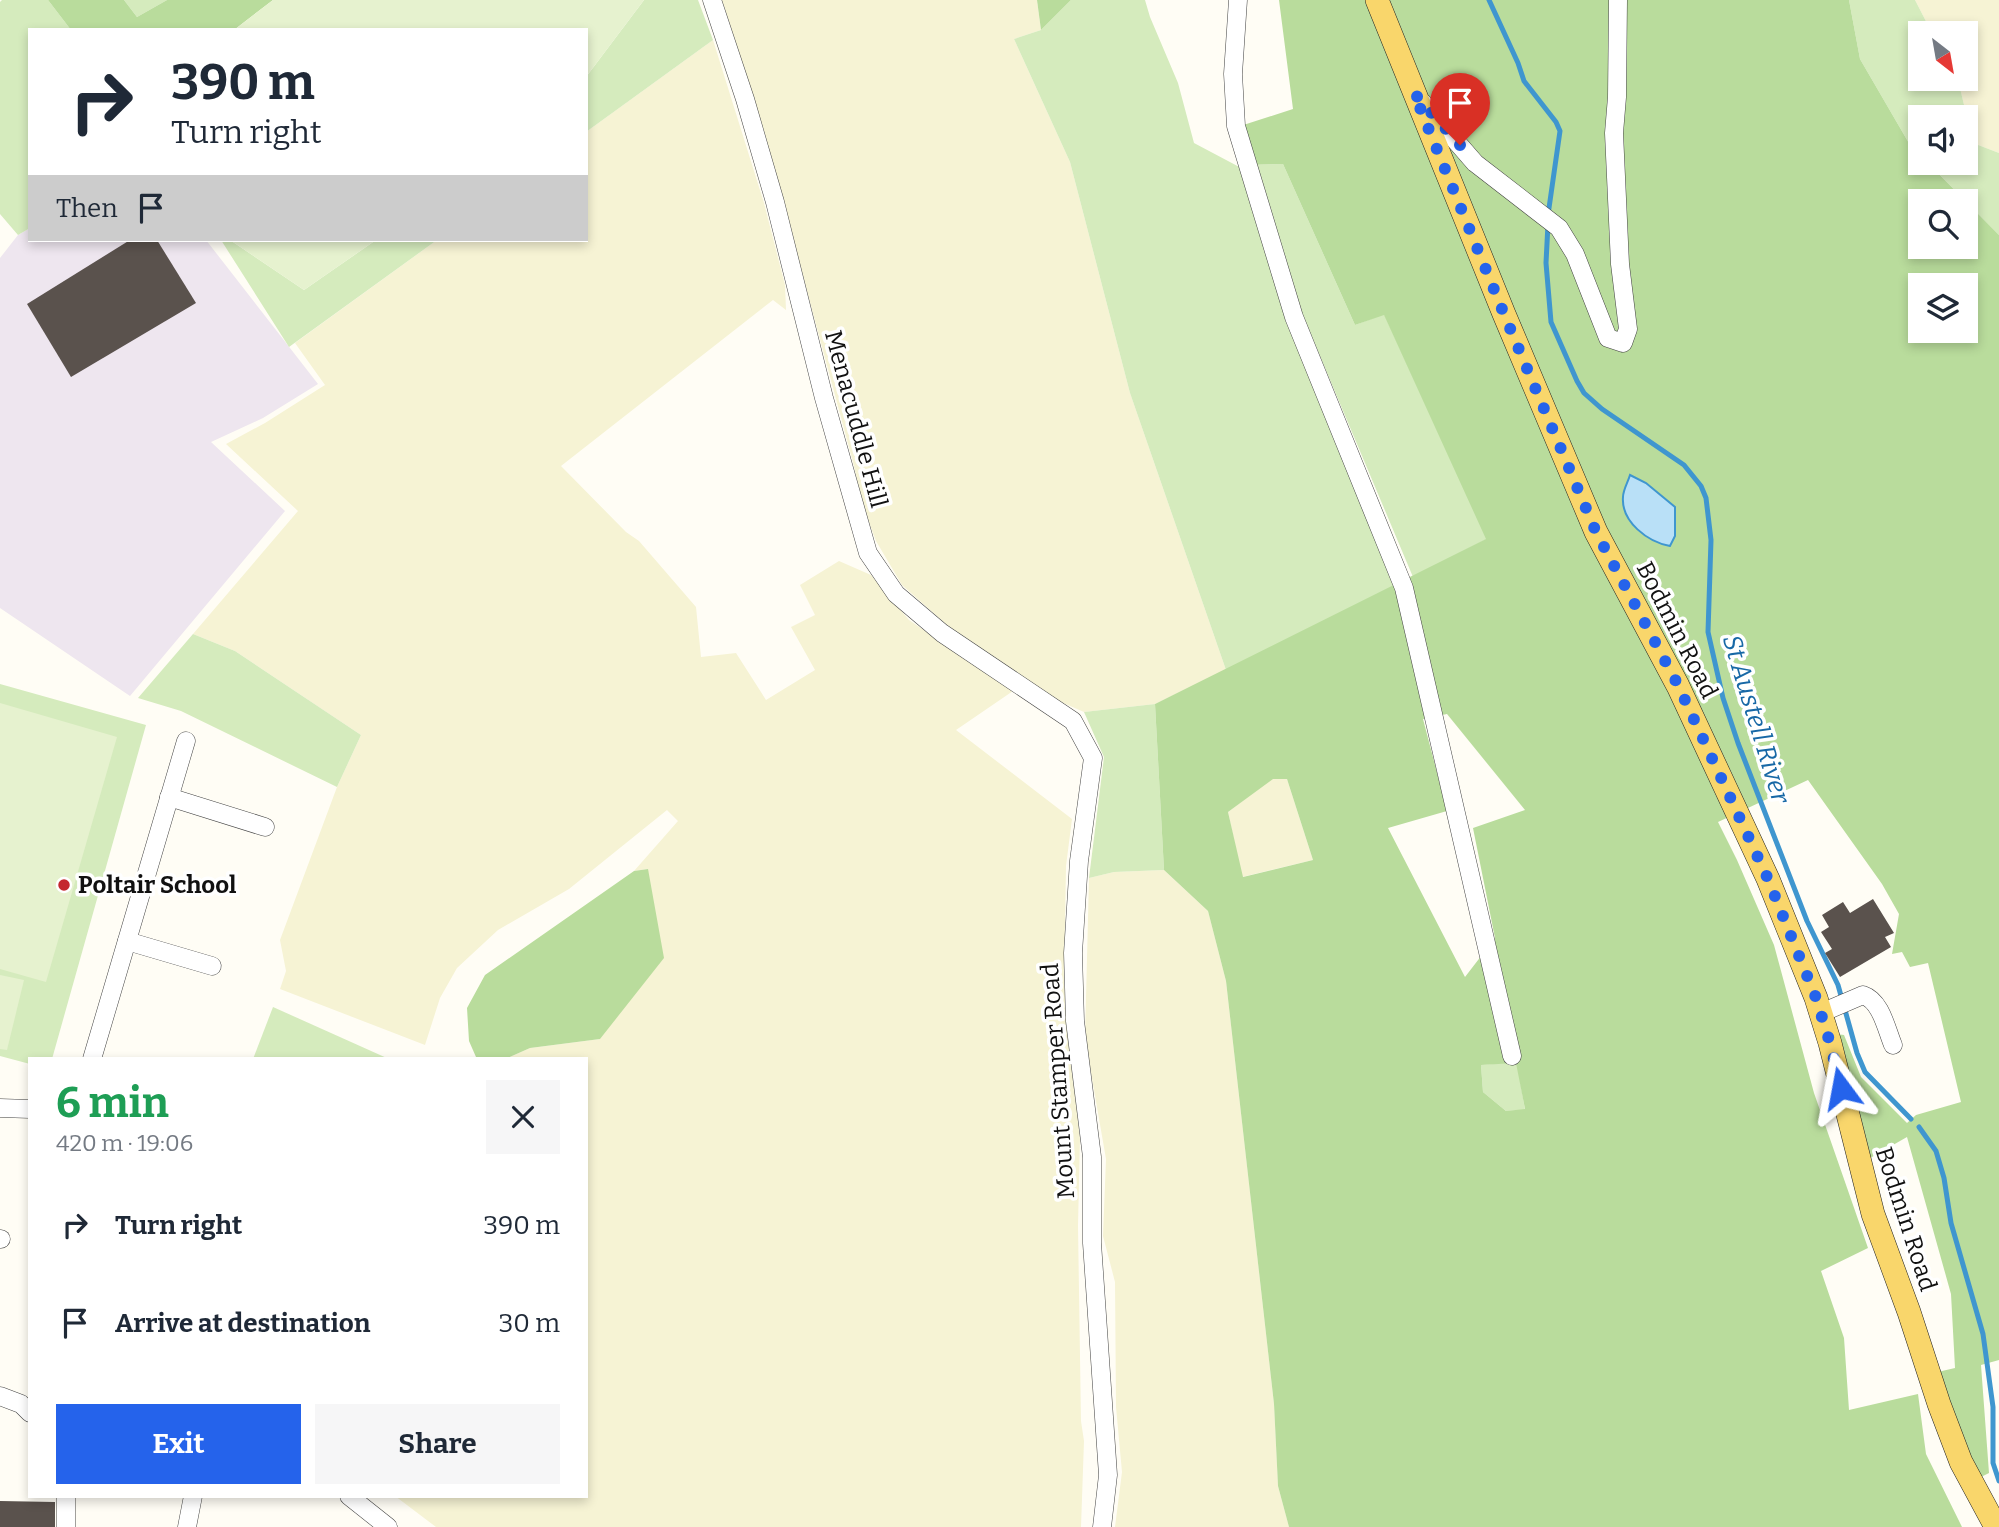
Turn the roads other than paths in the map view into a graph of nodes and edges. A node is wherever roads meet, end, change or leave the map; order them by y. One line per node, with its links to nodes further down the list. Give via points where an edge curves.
1 (712, 0): 7 (street, Menacuddle Hill, via 775,202 867,553 896,594 942,634 1073,721)
2 (1238, 0): 14 (street, via 1233,74 1236,126 1294,317 1404,588)
3 (1377, 0): 5 (main road, Bodmin Road)
4 (1618, 0): 5 (street, via 1614,132 1628,330 1623,343 1608,338 1575,254 1559,228 1475,163)
5 (1414, 93): 12 (main road, Bodmin Road, via 1596,532 1678,685)
6 (186, 741): 8 (street)
7 (1093, 758): 24 (street, Mount Stamper Road, via 1073,953 1075,1021 1092,1157 1092,1243 1108,1475)
8 (169, 797): 9 (street); 10 (street)
9 (265, 827)
10 (127, 941): 11 (street); 15 (street)
11 (212, 966)
12 (1827, 1011): 13 (street, via 1863,995 1870,998); 25 (main road, Bodmin Road, via 1873,1214 1961,1462)
13 (1893, 1045)
14 (1512, 1056)
15 (93, 1057)
16 (0, 1108): 17 (street)
17 (28, 1109)
18 (0, 1396): 19 (street)
19 (28, 1411)
20 (193, 1498): 22 (street)
21 (352, 1498): 23 (street)
22 (187, 1527)
23 (388, 1527)
24 (1101, 1527)
25 (1996, 1527)

